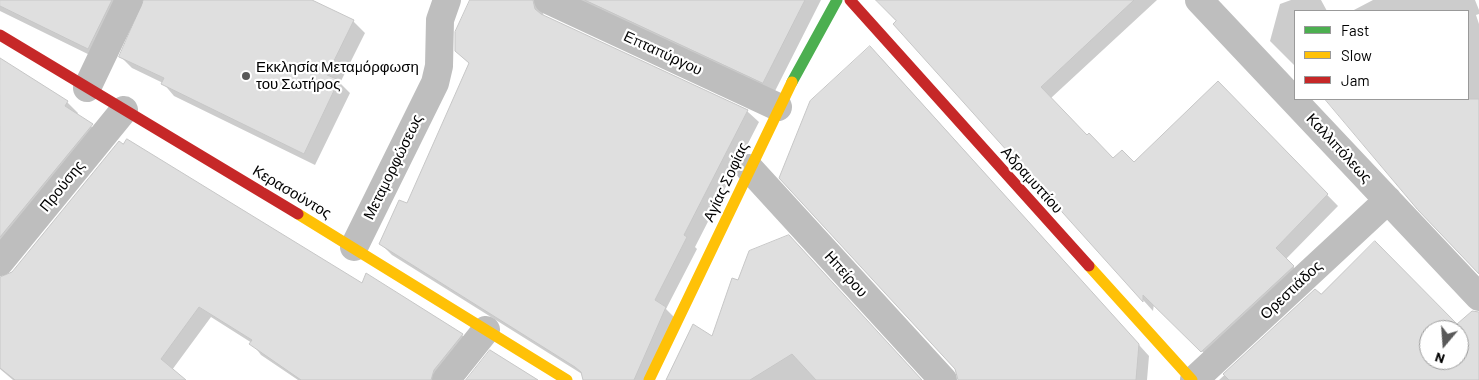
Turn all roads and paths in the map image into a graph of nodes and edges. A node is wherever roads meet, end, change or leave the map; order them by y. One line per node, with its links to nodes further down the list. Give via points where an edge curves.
1 (129, 0): 8 (street)
2 (447, 0): 13 (street, Μεταμορφώσεως, via 440,20 439,66 435,83)
3 (548, 0): 9 (street, Επταπύργου)
4 (837, 0): 9 (street, Αγίας Σοφίας)
5 (850, 0): 21 (street, Αδραμυττίου)
6 (1199, 0): 12 (street, Καλλιπόλεως)
7 (0, 35): 8 (street, Κερασούντος)
8 (87, 88): 10 (street, Κερασούντος)
9 (778, 106): 11 (street, Αγίας Σοφίας)
10 (124, 110): 13 (street, Κερασούντος); 14 (street, Προύσης)
11 (749, 168): 19 (street, Αγίας Σοφίας); 20 (street, Ηπείρου)
12 (1388, 200): 15 (street, Καλλιπόλεως); 21 (street, Ορεστιάδος)
13 (354, 247): 16 (street, Κερασούντος)
14 (0, 262)
15 (1479, 297)
16 (486, 330): 17 (street); 18 (street, Κερασούντος)
17 (446, 380)
18 (567, 380)
19 (649, 380)
20 (943, 380)
21 (1193, 380)

